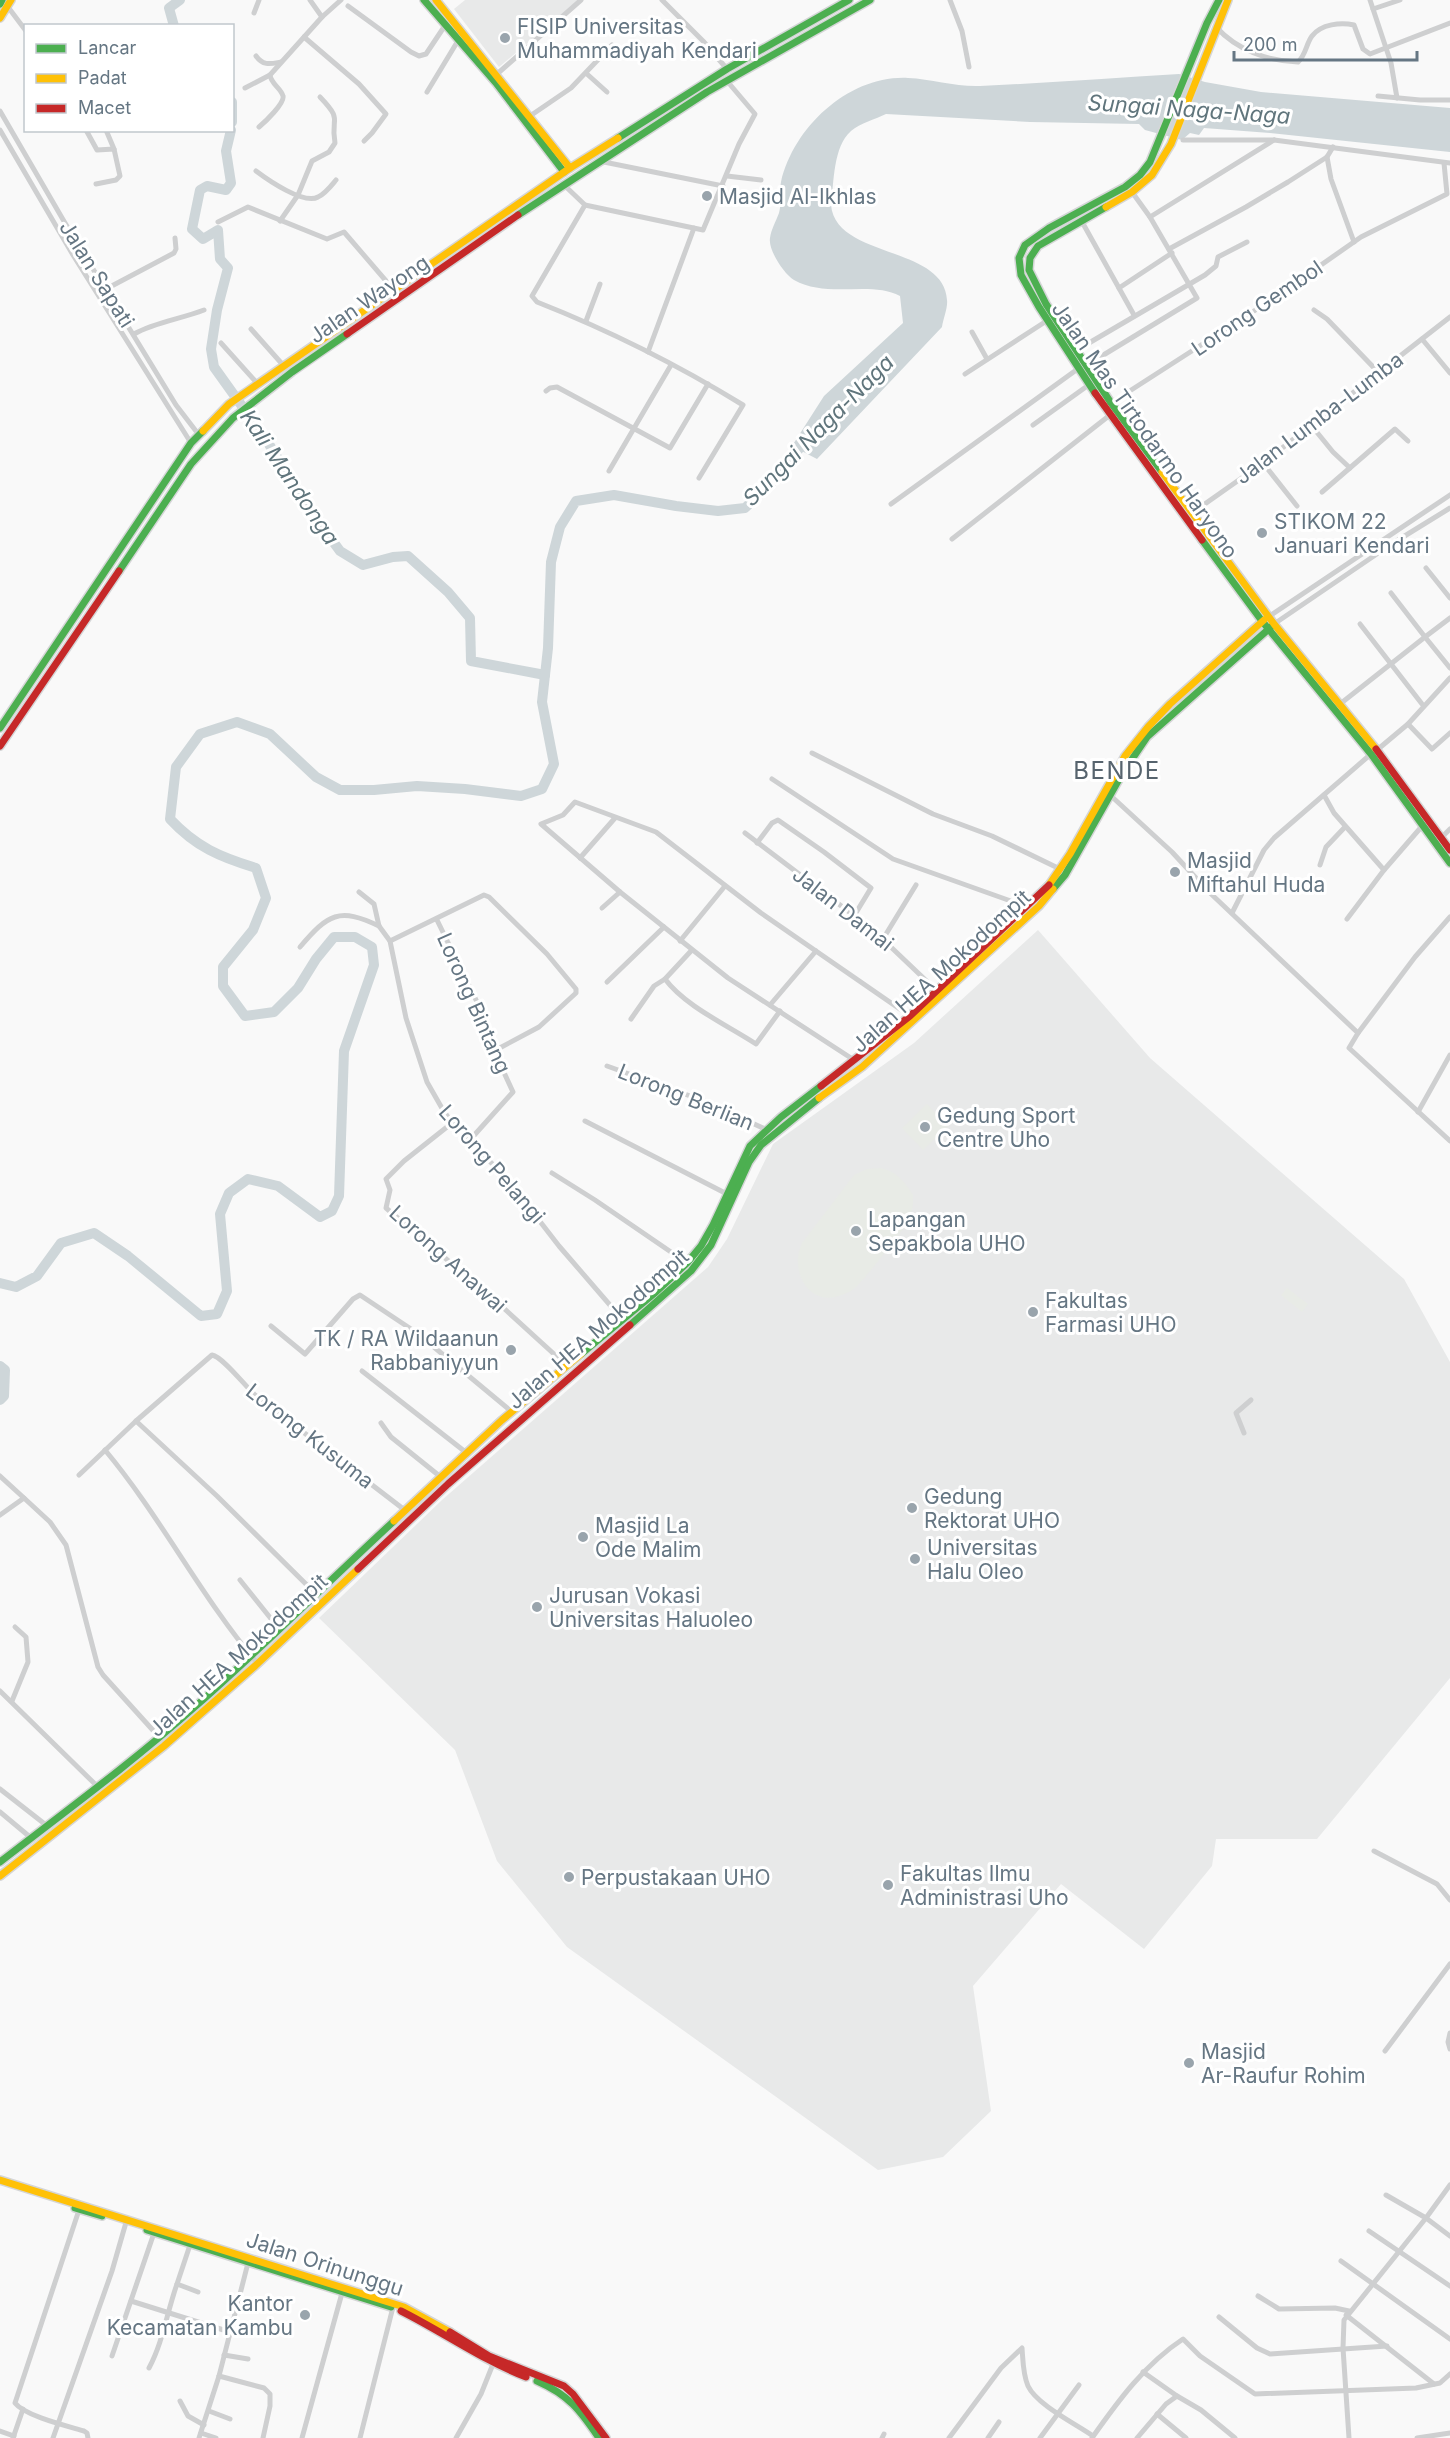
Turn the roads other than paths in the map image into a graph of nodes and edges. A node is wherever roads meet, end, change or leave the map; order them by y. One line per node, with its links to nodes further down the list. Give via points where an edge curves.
1 (259, 0): 18 (street)
2 (310, 0): 19 (street)
3 (341, 0): 19 (street)
4 (424, 0): 22 (main road)
5 (436, 0): 33 (main road)
6 (581, 0): 33 (street)
7 (662, 0): 32 (street)
8 (849, 0): 32 (main road, Jalan Wayong)
9 (870, 0): 36 (main road, Jalan Wayong)
10 (950, 0): 31 (street, via 961,25)
11 (1219, 0): 69 (main road, Jalan Mas Tirtodarmo Haryono, via 1150,162 1140,175)
12 (1228, 0): 23 (main road, Jalan Mas Tirtodarmo Haryono)
13 (1370, 0): 17 (street)
14 (1400, 0): 17 (street)
15 (5, 2): 20 (main road); 24 (street)
16 (348, 6): 22 (street, via 419,56 426,54)
17 (1373, 9): 28 (street)
18 (254, 13)
19 (322, 17): 25 (street)
20 (0, 18)
21 (1450, 23): 28 (street)
22 (446, 24): 26 (main road)
23 (1216, 26): 28 (street, via 1239,47 1288,62 1301,60 1313,34 1342,22 1356,27 1368,54); 66 (main road, Jalan Mas Tirtodarmo Haryono, via 1171,144 1152,175)
24 (24, 28)
25 (304, 37): 30 (street); 52 (street, via 386,114)
26 (459, 39): 38 (street); 58 (main road)
27 (612, 45): 34 (street)
28 (1387, 49): 42 (street)
29 (256, 57): 30 (street, via 268,64)
30 (282, 61): 35 (street)
31 (969, 67)
32 (727, 69): 58 (main road, Jalan Wayong)
33 (497, 74): 45 (main road)
34 (587, 74): 39 (street); 45 (street)
35 (270, 75): 37 (street); 46 (street, via 283,100)
36 (727, 81): 56 (main road, Jalan Wayong); 60 (street, via 755,114)
37 (245, 88)
38 (427, 92)
39 (607, 92)
40 (1378, 96): 42 (street)
41 (320, 97): 67 (street, via 334,112 335,143 329,152 312,161)
42 (1397, 98): 43 (street)
43 (1450, 100)
44 (0, 111): 78 (street, Jalan Sapati)
45 (530, 116): 58 (main road)
46 (259, 127)
47 (0, 130): 80 (street, Jalan Sapati)
48 (87, 132): 54 (street, via 97,150)
49 (107, 132): 54 (street)
50 (1183, 140): 51 (street)
51 (1274, 140): 53 (street); 70 (street)
52 (364, 141)
53 (1333, 147): 55 (street); 57 (street)
54 (114, 149): 63 (street, via 120,178)
55 (1327, 157): 76 (street); 79 (street)
56 (599, 161): 64 (main road, Jalan Wayong); 65 (street)
57 (1447, 163): 76 (street, Lorong Gembol, via 1447,194)
58 (566, 168): 77 (main road, Jalan Wayong)
59 (256, 171): 67 (street)
60 (727, 176): 62 (street); 65 (street)
61 (336, 180): 67 (street, via 316,199)
62 (761, 180)
63 (96, 184)
64 (563, 184): 68 (street); 81 (main road, Jalan Wayong)
65 (723, 186): 73 (street, via 702,230)
66 (1132, 192): 69 (main road, Jalan Mas Tirtodarmo Haryono); 70 (street)
67 (298, 195): 71 (street)
68 (585, 205): 73 (street); 92 (street, via 532,296 537,302)
69 (1079, 217): 84 (street); 91 (main road, Jalan Mas Tirtodarmo Haryono, via 1033,239 1019,258 1021,275); 98 (main road, Jalan Mas Tirtodarmo Haryono, via 1035,248 1028,264 1046,304)
70 (1150, 217): 79 (street)
71 (280, 221): 72 (street, via 248,207); 86 (street, via 329,240 345,232)
72 (218, 222)
73 (694, 228): 99 (street)
74 (175, 238): 85 (street, via 174,253)
75 (1246, 242): 83 (street, via 1218,257 1216,266)
76 (1354, 242): 111 (street, Lorong Gembol)
77 (456, 246): 81 (main road); 86 (main road, Jalan Wayong)
78 (82, 250): 80 (street); 85 (street, Jalan Sapati)
79 (1170, 251): 83 (street); 84 (street)
80 (73, 255): 118 (street, Jalan Sapati)
81 (462, 255): 142 (main road, Jalan Wayong, via 238,413 191,464)
82 (600, 284): 92 (street)
83 (1189, 284): 89 (street); 103 (street, via 1196,300)
84 (1119, 288): 89 (street)
85 (106, 289): 95 (street, Jalan Sapati)
86 (393, 289): 101 (main road, Jalan Wayong)
87 (204, 310): 95 (street)
88 (1314, 310): 104 (street)
89 (1134, 315): 98 (street)
90 (1450, 317): 96 (street, Jalan Lumba-Lumba)
91 (1048, 320): 100 (street); 103 (main road, Jalan Mas Tirtodarmo Haryono)
92 (586, 321): 99 (street)
93 (251, 328): 101 (street)
94 (972, 332): 100 (street)
95 (134, 334): 116 (street, Jalan Sapati)
96 (1422, 339): 104 (street, Jalan Lumba-Lumba); 105 (street)
97 (221, 343): 107 (street)
98 (1077, 350): 103 (main road, Jalan Mas Tirtodarmo Haryono)
99 (648, 352): 102 (street)
100 (987, 359): 106 (street)
101 (283, 365): 107 (main road, Jalan Wayong)
102 (671, 365): 108 (street); 115 (street)
103 (1083, 366): 109 (main road, Jalan Mas Tirtodarmo Haryono); 111 (main road, Jalan Mas Tirtodarmo Haryono); 125 (street)
104 (1379, 372): 114 (street, Jalan Lumba-Lumba)
105 (1450, 373)
106 (964, 374)
107 (257, 383): 116 (main road, Jalan Wayong, via 229,404)
108 (708, 384): 115 (street, via 670,448); 122 (street, via 743,406)
109 (1090, 384): 111 (main road, Jalan Mas Tirtodarmo Haryono); 113 (street)
110 (546, 391): 115 (street, via 557,387)
111 (1108, 405): 112 (main road, Jalan Mas Tirtodarmo Haryono); 128 (main road, Jalan Mas Tirtodarmo Haryono)
112 (1110, 415): 128 (main road, Jalan Mas Tirtodarmo Haryono); 129 (street)
113 (1033, 425)
114 (1311, 425): 119 (street, Jalan Lumba-Lumba); 120 (street)
115 (633, 428): 121 (street)
116 (199, 435): 118 (main road, Jalan Wayong)
117 (1408, 441): 120 (street, via 1395,429)
118 (191, 443): 141 (main road, Jalan Wayong)
119 (1263, 463): 126 (street); 128 (street, Jalan Lumba-Lumba)
120 (1350, 468): 123 (street)
121 (609, 471)
122 (699, 478)
123 (1322, 492)
124 (1450, 495): 134 (street)
125 (891, 504)
126 (1297, 506)
127 (1450, 508): 136 (street)
128 (1189, 515): 134 (main road, Jalan Mas Tirtodarmo Haryono)
129 (952, 539)
130 (1426, 568): 132 (street)
131 (1391, 593): 137 (street)
132 (1450, 598)
133 (1450, 618): 137 (street)
134 (1265, 619): 136 (main road, Jalan Mas Tirtodarmo Haryono); 145 (main road, Jalan HEA Mokodompit)
135 (1360, 624): 138 (street)
136 (1271, 626): 143 (main road); 145 (main road, Jalan HEA Mokodompit); 149 (main road)
137 (1425, 637): 138 (street); 139 (street)
138 (1392, 664): 143 (street); 144 (street)
139 (1450, 668)
140 (1450, 678): 146 (street)
141 (21, 697): 142 (main road); 147 (main road, Jalan Wayong)
142 (29, 702): 150 (main road, Jalan Wayong)
143 (1340, 704): 149 (main road)
144 (1422, 704)
145 (1162, 718): 154 (main road, Jalan HEA Mokodompit, via 1134,753); 167 (main road, Jalan HEA Mokodompit, via 1125,756)
146 (1408, 724): 148 (street, via 1432,749); 151 (street)
147 (0, 728)
148 (1450, 733)
149 (1366, 742): 151 (main road)
150 (0, 746)
151 (1374, 752): 155 (street); 157 (main road); 161 (main road)
152 (812, 753): 167 (street, via 933,814 992,836)
153 (772, 779): 174 (street, via 885,855)
154 (1110, 795): 175 (street); 182 (main road, Jalan HEA Mokodompit, via 1065,875 1039,906)
155 (1324, 795): 158 (street); 175 (street, via 1271,842)
156 (615, 818): 164 (street); 164 (street, via 575,802 562,815 541,824); 170 (street, via 656,832)
157 (1423, 825): 165 (main road); 168 (street)
158 (1345, 827): 166 (street, via 1326,847); 168 (street)
159 (1450, 829): 161 (street)
160 (745, 833): 162 (street, Jalan Damai)
161 (1441, 838): 163 (main road)
162 (757, 843): 176 (street, Jalan Damai); 176 (street, via 778,820 824,852 871,888)
163 (1450, 850)
164 (580, 858): 172 (street)
165 (1450, 863)
166 (1320, 865)
167 (1060, 869): 174 (main road, Jalan HEA Mokodompit)
168 (1384, 870): 178 (street)
169 (916, 885): 183 (street)
170 (725, 886): 185 (street); 188 (street)
171 (359, 892): 180 (street, Lorong Pelangi, via 374,903)
172 (620, 892): 173 (street); 181 (street)
173 (602, 908)
174 (1026, 908): 182 (main road, Jalan HEA Mokodompit)
175 (1232, 913): 196 (street)
176 (854, 916): 183 (street, Jalan Damai)
177 (1450, 917): 196 (street)
178 (1347, 919)
179 (437, 920): 184 (street); 197 (street, Lorong Bintang, via 478,1005); 197 (street, via 471,900 489,897 576,989 538,1027)
180 (379, 926): 184 (street, Lorong Pelangi); 186 (street, via 357,916 336,916 316,928)
181 (664, 927): 185 (street); 190 (street)
182 (1001, 936): 191 (main road, Jalan HEA Mokodompit); 202 (main road, Jalan HEA Mokodompit)
183 (883, 939): 191 (street, Jalan Damai)
184 (390, 941): 205 (street, Lorong Pelangi, via 417,1053 427,1082)
185 (680, 941): 187 (street)
186 (300, 947)
187 (691, 951): 189 (street); 192 (street)
188 (816, 951): 192 (street); 194 (street)
189 (665, 979): 193 (street, via 708,1014 756,1044); 195 (street, via 654,986)
190 (607, 982)
191 (936, 990): 194 (main road, Jalan HEA Mokodompit)
192 (770, 1005): 193 (street)
193 (780, 1011): 199 (street)
194 (910, 1016): 199 (main road, Jalan HEA Mokodompit)
195 (631, 1019)
196 (1358, 1033): 203 (street, via 1350,1051)
197 (494, 1051): 207 (street, Lorong Bintang, via 513,1092)
198 (1450, 1055): 200 (street)
199 (854, 1060): 202 (main road); 206 (main road, Jalan HEA Mokodompit)
200 (1448, 1062): 203 (street)
201 (607, 1066): 206 (street, Lorong Berlian, via 704,1101)
202 (863, 1066): 211 (main road, Jalan HEA Mokodompit, via 769,1136 749,1162)
203 (1418, 1112): 208 (street)
204 (585, 1122): 210 (street)
205 (452, 1123): 207 (street, Lorong Pelangi); 217 (street, Lorong Anawai, via 386,1179 390,1190 386,1208)
206 (765, 1129): 210 (main road, Jalan HEA Mokodompit, via 747,1151)
207 (469, 1141): 215 (street, Lorong Pelangi, via 504,1175)
208 (1450, 1141)
209 (552, 1173): 212 (street)
210 (727, 1194): 211 (main road); 212 (main road, Jalan HEA Mokodompit, via 701,1246)
211 (735, 1197): 214 (main road, Jalan HEA Mokodompit, via 705,1256)
212 (687, 1263): 213 (main road, Jalan HEA Mokodompit)
213 (636, 1308): 214 (main road); 215 (main road, Jalan HEA Mokodompit)
214 (641, 1315): 221 (main road, Jalan HEA Mokodompit)
215 (622, 1319): 217 (main road, Jalan HEA Mokodompit)
216 (271, 1326): 222 (street, via 306,1353 360,1295 417,1333)
217 (566, 1365): 219 (main road, Jalan HEA Mokodompit)
218 (362, 1371): 227 (street)
219 (531, 1397): 221 (main road); 222 (main road, Jalan HEA Mokodompit)
220 (1251, 1400): 225 (street, via 1236,1413)
221 (537, 1404): 235 (main road, Jalan HEA Mokodompit)
222 (512, 1412): 227 (main road, Jalan HEA Mokodompit)
223 (136, 1421): 226 (street); 232 (street, Lorong Kusuma, via 208,1357 218,1356 255,1395); 237 (street)
224 (381, 1423): 230 (street, via 391,1437)
225 (1244, 1433)
226 (105, 1450): 228 (street); 240 (street)
227 (468, 1454): 230 (main road, Jalan HEA Mokodompit)
228 (79, 1475)
229 (0, 1476): 231 (street)
230 (442, 1478): 232 (main road, Jalan HEA Mokodompit)
231 (24, 1498): 233 (street); 244 (street, via 50,1522 66,1545 103,1675)
232 (406, 1511): 234 (main road, Jalan HEA Mokodompit)
233 (0, 1515)
234 (377, 1537): 235 (main road); 237 (main road, Jalan HEA Mokodompit)
235 (383, 1544): 241 (main road, Jalan HEA Mokodompit)
236 (240, 1580): 239 (street)
237 (317, 1595): 239 (main road, Jalan HEA Mokodompit)
238 (15, 1627): 243 (street, via 26,1637 28,1662)
239 (280, 1630): 240 (main road, Jalan HEA Mokodompit)
240 (252, 1656): 241 (street); 244 (main road, Jalan HEA Mokodompit)
241 (258, 1664): 246 (main road, Jalan HEA Mokodompit)
242 (0, 1691): 243 (street)
243 (12, 1701): 247 (street)
244 (159, 1737): 245 (main road, Jalan HEA Mokodompit)
245 (137, 1756): 246 (main road); 247 (main road, Jalan HEA Mokodompit)
246 (143, 1762): 250 (main road, Jalan HEA Mokodompit)
247 (98, 1786): 249 (main road, Jalan HEA Mokodompit)
248 (0, 1789): 252 (street)
249 (88, 1793): 250 (main road); 252 (main road, Jalan HEA Mokodompit)
250 (95, 1801): 256 (main road, Jalan HEA Mokodompit)
251 (0, 1812): 253 (street)
252 (46, 1825): 253 (main road, Jalan HEA Mokodompit)
253 (30, 1837): 255 (main road, Jalan HEA Mokodompit)
254 (1374, 1851): 257 (street, via 1437,1884)
255 (0, 1862)
256 (0, 1876)
257 (1450, 1900)
258 (1450, 1964): 261 (street)
259 (1450, 2033): 260 (street)
260 (1450, 2049)
261 (1385, 2051)
262 (0, 2182): 264 (main road, Jalan Orinunggu)
263 (1450, 2185): 267 (street)
264 (13, 2186): 266 (main road, Jalan Orinunggu); 268 (main road, Jalan Orinunggu)
265 (1386, 2195): 267 (street)
266 (80, 2210): 268 (main road, Jalan Orinunggu); 304 (street, via 15,2399)
267 (1426, 2218): 271 (street); 273 (street)
268 (126, 2222): 270 (main road, Jalan Orinunggu); 274 (main road, Jalan Orinunggu); 310 (street)
269 (1369, 2230): 273 (street)
270 (154, 2233): 272 (main road, Jalan Orinunggu); 282 (street)
271 (1450, 2236)
272 (190, 2245): 274 (main road, Jalan Orinunggu); 276 (street)
273 (1399, 2251): 277 (street); 278 (street)
274 (249, 2260): 280 (main road, Jalan Orinunggu); 287 (street); 326 (main road, Jalan Orinunggu, via 426,2317 489,2356 564,2386)
275 (1341, 2261): 277 (street)
276 (177, 2284): 279 (street); 284 (street)
277 (1372, 2284): 285 (street); 288 (street)
278 (1450, 2286)
279 (198, 2292)
280 (342, 2293): 283 (main road, Jalan Orinunggu); 322 (street)
281 (1258, 2296): 285 (street, via 1279,2309 1335,2308)
282 (131, 2301): 284 (street); 292 (street)
283 (393, 2307): 294 (main road, Jalan Orinunggu); 323 (street)
284 (167, 2313): 287 (street); 295 (street, via 162,2340)
285 (1348, 2313): 289 (street); 290 (street)
286 (1219, 2317): 290 (street, via 1265,2353)
287 (230, 2332): 291 (street)
288 (1450, 2339)
289 (1387, 2346): 290 (street); 300 (street)
290 (1342, 2348): 301 (street)
291 (224, 2355): 293 (street); 298 (street)
292 (112, 2356)
293 (248, 2359)
294 (494, 2364): 324 (street); 325 (main road, Jalan Orinunggu, via 565,2394)
295 (149, 2368)
296 (1143, 2372): 301 (street, via 1183,2338 1200,2356 1255,2394); 302 (street); 316 (street)
297 (1450, 2374): 300 (street)
298 (219, 2376): 305 (street); 321 (street, via 264,2388 270,2394)
299 (1079, 2385): 306 (street)
300 (1435, 2385): 301 (street)
301 (1346, 2391): 332 (street)
302 (1177, 2396): 307 (street); 331 (street, via 1202,2410)
303 (180, 2401): 311 (street, via 188,2416)
304 (23, 2409): 310 (street); 315 (street)
305 (209, 2411): 308 (street); 311 (street)
306 (1058, 2413): 316 (street); 327 (street, via 1029,2388 1022,2348 1000,2368); 329 (street)
307 (1157, 2414): 317 (street); 330 (street)
308 (230, 2419)
309 (999, 2422): 328 (street)
310 (59, 2423): 318 (street); 319 (street, via 84,2431)
311 (204, 2425): 313 (street)
312 (0, 2431): 315 (street)
313 (200, 2435): 320 (street)
314 (1445, 2435): 333 (street)
315 (14, 2437)
316 (1093, 2437)
317 (1184, 2437)
318 (53, 2438)
319 (88, 2438)
320 (216, 2438)
321 (263, 2438)
322 (302, 2438)
323 (360, 2438)
324 (456, 2438)
325 (599, 2438)
326 (606, 2438)
327 (949, 2438)
328 (988, 2438)
329 (1040, 2438)
330 (1137, 2438)
331 (1235, 2438)
332 (1349, 2438)
333 (1417, 2438)

